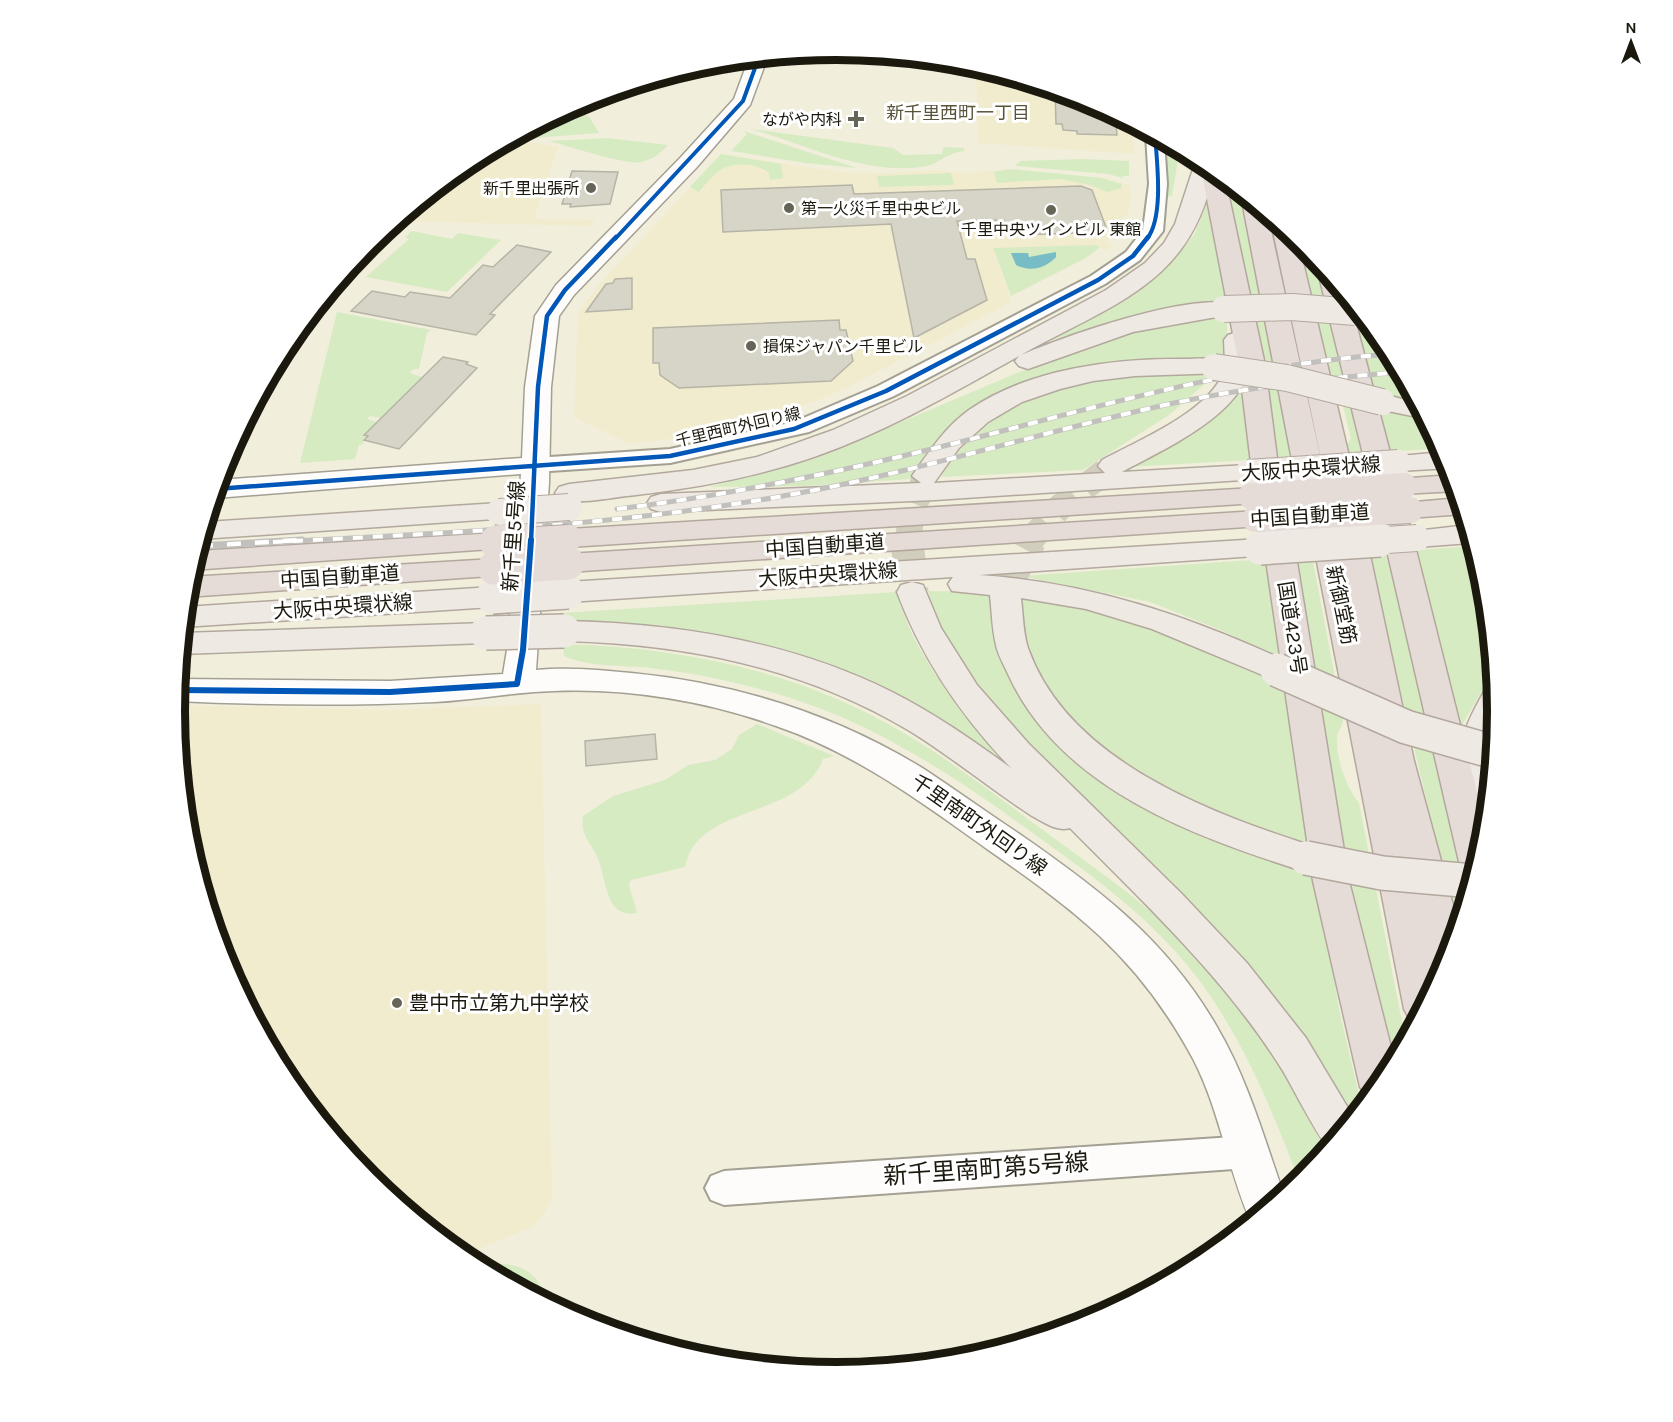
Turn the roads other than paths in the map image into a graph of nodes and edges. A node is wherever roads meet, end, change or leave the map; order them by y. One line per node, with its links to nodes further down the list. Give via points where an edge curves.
1 (756, 66): 12 (street, 新千里5号線, via 742,101 552,306 546,320 538,387)
2 (1156, 144): 12 (street, 千里西町外回り線, via 1158,184 1153,231 1133,256 1098,280 886,391 801,427 670,456)
3 (1204, 174): 11 (main road, via 1184,229 1151,270)
4 (1214, 181): 8 (highway, 国道423号)
5 (1256, 213): 42 (highway, 新御堂筋)
6 (1286, 241): 41 (highway, 新御堂筋, via 1397,760)
7 (1336, 294): 38 (highway)
8 (1231, 302): 9 (main road, bridge); 11 (main road, via 1101,333 1057,348); 14 (main road, via 1238,366 1230,386 1194,418); 43 (highway, 国道423号, via 1252,365 1263,458 1331,881)
9 (1351, 312)
10 (1413, 409): 15 (main road, bridge, via 1287,378 1214,367 1110,370 1020,394 990,410 963,430 935,460)
11 (872, 426): 19 (main road, via 791,457 732,472)
12 (535, 465): 18 (street, 千里西町外回り線); 33 (street, 新千里5号線, via 523,650)
13 (1439, 465): 17 (main road, 大阪中央環状線)
14 (1112, 466)
15 (926, 476)
16 (1446, 484): 17 (highway, 中国自動車道)
17 (1404, 486): 20 (highway, 中国自動車道); 21 (highway, 中国自動車道, bridge); 21 (main road, 大阪中央環状線, bridge)
18 (225, 488)
19 (569, 500): 21 (main road, 大阪中央環状線, via 935,491); 22 (main road, 大阪中央環状線, bridge)
20 (1454, 504)
21 (1254, 509): 23 (main road, 大阪中央環状線, bridge, via 1418,538); 25 (highway, 中国自動車道); 27 (main road, 大阪中央環状線)
22 (215, 530)
23 (1463, 535)
24 (204, 561): 26 (highway, 中国自動車道)
25 (568, 565): 26 (main road, 大阪中央環状線, bridge); 26 (highway, 中国自動車道, bridge); 27 (main road, 大阪中央環状線)
26 (494, 569): 28 (highway, 中国自動車道); 31 (main road, 大阪中央環状線)
27 (699, 583): 36 (main road, bridge, via 846,588 950,584 1048,591 1140,612 1201,635 1406,727)
28 (198, 586)
29 (912, 592): 39 (main road, via 939,654 970,697 1058,794)
30 (1005, 594): 40 (main road, bridge, via 1007,634 1020,670 1041,706 1072,740 1125,780 1227,831 1306,858 1382,873)
31 (193, 616)
32 (189, 644): 39 (main road, bridge, via 564,631 628,633 767,657 836,680 936,731 1047,809 1079,825)
33 (517, 684): 34 (street, via 374,691); 45 (street, 千里南町外回り線, via 555,679 608,682 658,686 728,699 818,729 904,774 1051,875 1128,938 1203,1038 1228,1091)
34 (186, 690)
35 (1488, 713): 37 (main road, via 1471,758)
36 (1486, 750)
37 (1476, 830)
38 (1473, 846)
39 (1130, 865): 44 (main road, via 1244,983 1306,1070)
40 (1465, 880)
41 (1444, 943)
42 (1421, 996)
43 (1377, 1074)
44 (1337, 1127)
45 (1248, 1152): 46 (street, 新千里南町第5号線); 47 (street, 千里南町外回り線)
46 (724, 1188)
47 (1264, 1201)

